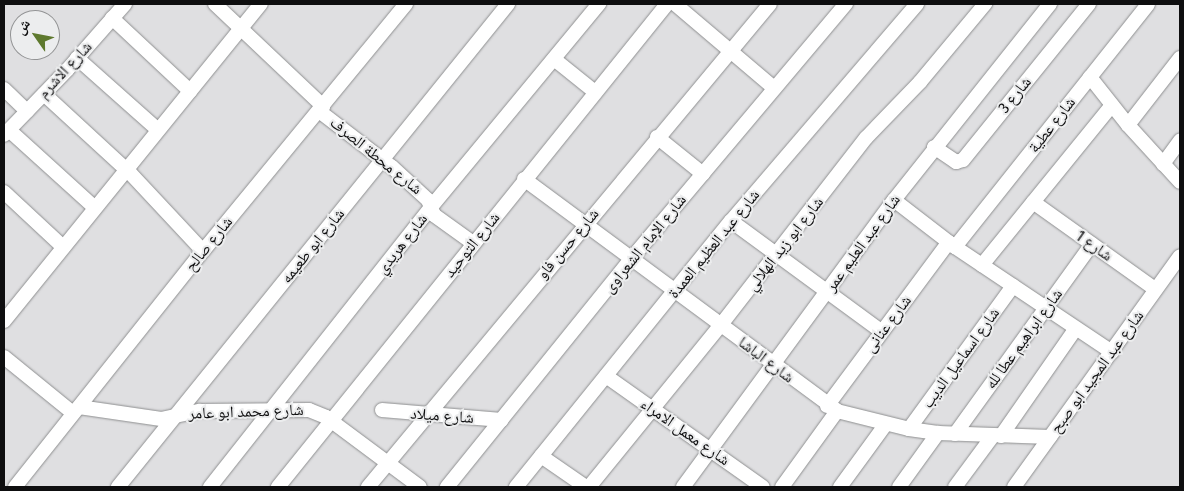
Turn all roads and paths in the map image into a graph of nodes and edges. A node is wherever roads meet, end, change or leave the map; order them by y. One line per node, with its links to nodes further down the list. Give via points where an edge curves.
1 (125, 4): 16 (street, شارع الاشرم)
2 (215, 4): 17 (street, شارع محطة الصرف)
3 (261, 4): 17 (street)
4 (406, 4): 29 (street, شارع صالح)
5 (508, 4): 37 (street, شارع ابو طعيمه)
6 (599, 4): 21 (street, شارع هريدي)
7 (667, 4): 26 (street, شارع التوحيد)
8 (676, 4): 18 (street)
9 (844, 4): 23 (street, شارع الإمام الشعراوى)
10 (917, 4): 48 (street, شارع عبد العظيم العمدة)
11 (985, 4): 55 (street, شارع ابو زيد الهلالي, via 920,82 866,138)
12 (1050, 4): 36 (street, شارع عبد العليم عمر)
13 (1089, 4): 36 (street, شارع 3, via 964,160 956,162)
14 (1148, 4): 22 (street, شارع عطية)
15 (766, 5): 18 (street, شارع حسن فاو)
16 (112, 18): 19 (street, شارع الاشرم); 25 (street)
17 (241, 28): 25 (street); 29 (street, شارع محطة الصرف)
18 (730, 50): 23 (street); 34 (street, شارع حسن فاو)
19 (77, 58): 27 (street, شارع الاشرم); 32 (street)
20 (1180, 58): 31 (street)
21 (554, 59): 26 (street); 46 (street, شارع هريدي)
22 (1090, 77): 28 (street); 51 (street, شارع عطية)
23 (774, 88): 40 (street, شارع الإمام الشعراوى)
24 (4, 89): 30 (street)
25 (190, 91): 32 (street)
26 (594, 92): 41 (street, شارع التوحيد)
27 (44, 94): 30 (street, شارع الاشرم); 39 (street)
28 (1112, 104): 31 (street); 45 (street)
29 (321, 108): 37 (street, شارع محطة الصرف); 54 (street, شارع صالح)
30 (27, 111): 33 (street, شارع الاشرم)
31 (1128, 125): 38 (street)
32 (158, 130): 39 (street)
33 (6, 133): 47 (street)
34 (657, 137): 40 (street); 49 (street, شارع حسن فاو)
35 (1180, 141): 38 (street)
36 (934, 147): 44 (street, شارع عبد العليم عمر)
37 (383, 159): 46 (street, شارع محطة الصرف, via 426,198); 77 (street, شارع ابو طعيمه)
38 (1163, 164): 42 (street)
39 (126, 170): 47 (street); 54 (street)
40 (703, 174): 57 (street, شارع الإمام الشعراوى)
41 (524, 179): 49 (street, شارع الباشا); 50 (street, شارع التوحيد)
42 (1180, 182)
43 (4, 192): 53 (street)
44 (894, 200): 51 (street); 62 (street, شارع عبد العليم عمر)
45 (1032, 202): 52 (street, شارع 1); 58 (street)
46 (431, 207): 50 (street, شارع محطة الصرف, via 434,215); 76 (street, شارع هريدي)
47 (95, 208): 53 (street)
48 (731, 221): 55 (street); 61 (street, شارع عبد العظيم العمدة)
49 (584, 224): 57 (street, شارع الباشا); 78 (street, شارع حسن فاو)
50 (473, 244): 80 (street, شارع التوحيد)
51 (952, 244): 58 (street); 67 (street, شارع عنانى)
52 (1092, 244): 60 (street, شارع 1); 63 (street, شارع ابراهيم عطا لله)
53 (63, 247): 64 (street)
54 (203, 251): 74 (street, شارع صالح)
55 (777, 255): 62 (street); 65 (street, شارع ابو زيد الهلالي)
56 (1180, 256): 60 (street, شارع عبد المجيد ابو صبح)
57 (632, 259): 61 (street, شارع الباشا); 79 (street, شارع الإمام الشعراوى)
58 (982, 265): 59 (street)
59 (1013, 286): 63 (street); 82 (street, شارع اسماعيل الديب)
60 (1155, 289): 68 (street, شارع عبد المجيد ابو صبح)
61 (674, 292): 65 (street, شارع الباشا); 71 (street, شارع عبد العظيم العمدة)
62 (827, 292): 67 (street); 70 (street, شارع عبد العليم عمر)
63 (1046, 308): 66 (street); 84 (street, شارع ابراهيم عطا لله)
64 (4, 321)
65 (720, 326): 70 (street, شارع الباشا); 72 (street, شارع ابو زيد الهلالي)
66 (1076, 328): 68 (street); 85 (street)
67 (882, 332): 73 (street, شارع عنانى)
68 (1112, 352): 86 (street, شارع عبد المجيد ابو صبح)
69 (4, 357): 74 (street)
70 (774, 366): 73 (street, شارع الباشا); 87 (street, شارع عبد العليم عمر)
71 (606, 376): 72 (street, شارع معمل الامراء); 88 (street, شارع عبد العظيم العمدة)
72 (653, 409): 87 (street, شارع معمل الامراء); 98 (street, شارع ابو زيد الهلالي)
73 (832, 409): 81 (street, شارع الباشا); 101 (street, شارع عنانى)
74 (76, 410): 77 (street, شارع محمد ابو عامر, via 155,419); 90 (street, شارع صالح)
75 (382, 410): 78 (street, شارع ميلاد)
76 (270, 411): 77 (street, شارع محمد ابو عامر, via 200,411); 80 (street, شارع محمد ابو عامر, via 310,410); 92 (street, شارع هريدي)
77 (178, 415): 91 (street, شارع ابو طعيمه)
78 (426, 415): 79 (street, شارع ميلاد); 89 (street, شارع حسن فاو)
79 (502, 420): 96 (street, شارع الإمام الشعراوى)
80 (331, 421): 89 (street, شارع محمد ابو عامر); 93 (street, شارع التوحيد)
81 (886, 424): 82 (street, شارع الباشا); 102 (street)
82 (909, 429): 83 (street, شارع الباشا)
83 (938, 433): 84 (street, شارع الباشا); 103 (street)
84 (955, 434): 85 (street, شارع الباشا)
85 (996, 436): 86 (street, شارع الباشا); 104 (street)
86 (1050, 437): 105 (street, شارع عبد المجيد ابو صبح)
87 (711, 450): 99 (street, شارع عبد العليم عمر); 100 (street, شارع معمل الامراء)
88 (541, 456): 97 (street, شارع عبد العظيم العمدة); 98 (street)
89 (387, 463): 94 (street, شارع حسن فاو); 95 (street, شارع محمد ابو عامر)
90 (15, 487)
91 (118, 487)
92 (210, 487)
93 (278, 487)
94 (368, 487)
95 (420, 487)
96 (447, 487)
97 (516, 487)
98 (588, 487)
99 (683, 487)
100 (763, 487)
101 (782, 487)
102 (840, 487)
103 (898, 487)
104 (955, 487)
105 (1014, 487)

